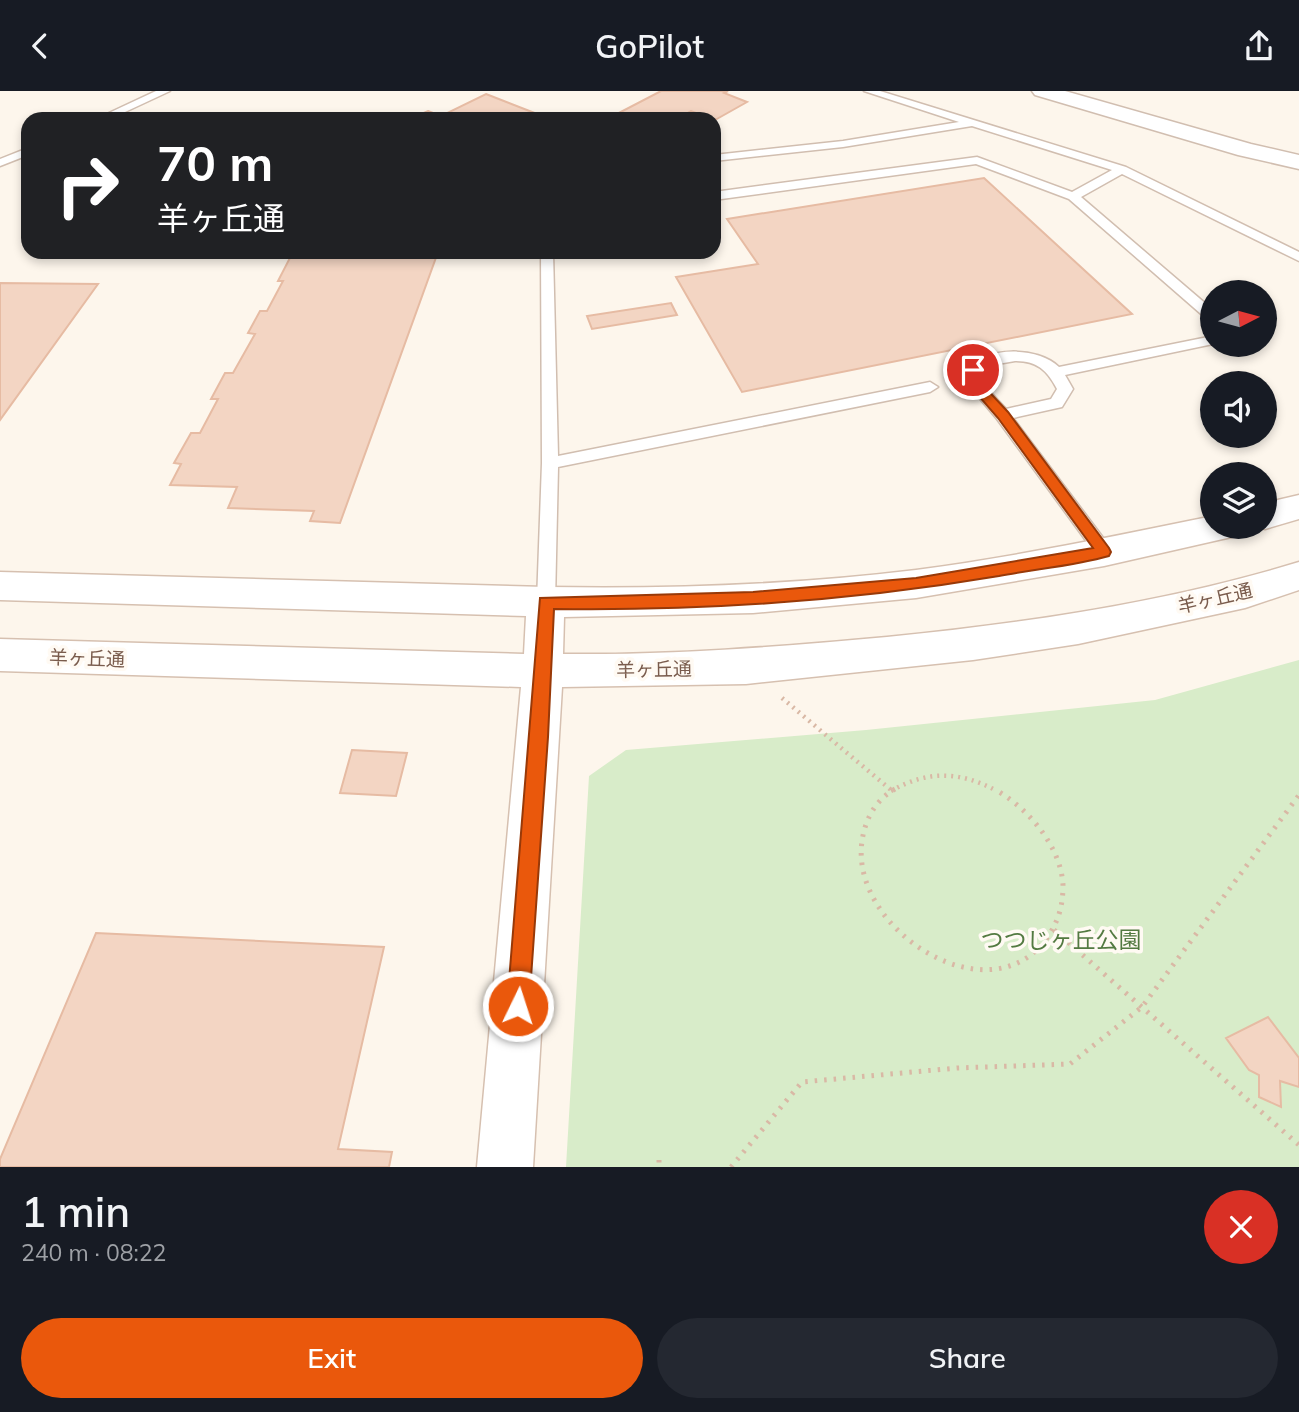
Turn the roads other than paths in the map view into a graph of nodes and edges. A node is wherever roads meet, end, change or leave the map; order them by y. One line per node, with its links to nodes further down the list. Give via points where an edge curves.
1 (165, 91): 4 (lane)
2 (869, 91): 5 (lane)
3 (1042, 91): 8 (main road)
4 (117, 112)
5 (973, 123): 7 (lane, via 843,144); 10 (lane)
6 (21, 154): 9 (lane)
7 (721, 156)
8 (1299, 162)
9 (0, 163)
10 (1122, 169): 12 (lane); 13 (lane)
11 (721, 195): 12 (lane, via 977,160)
12 (1073, 196): 15 (lane)
13 (1299, 257)
14 (547, 259): 20 (lane)
15 (1200, 306)
16 (1200, 343): 17 (lane)
17 (1057, 372): 19 (lane, via 1065,389 1057,403); 19 (lane, via 1035,357 1018,355 981,363 973,370 975,384)
18 (930, 387): 20 (lane)
19 (1003, 415): 24 (lane)
20 (550, 463): 27 (lane)
21 (1299, 507): 22 (main road)
22 (1277, 513)
23 (1200, 532): 24 (main road)
24 (1104, 552): 27 (main road, via 916,584 753,598)
25 (1299, 576): 29 (main road, 羊ヶ丘通, via 1245,593 1078,628 973,644 746,667)
26 (0, 586): 27 (main road)
27 (546, 603): 29 (main road)
28 (0, 655): 29 (main road, 羊ヶ丘通)
29 (543, 670): 30 (main road)
30 (505, 1167)

